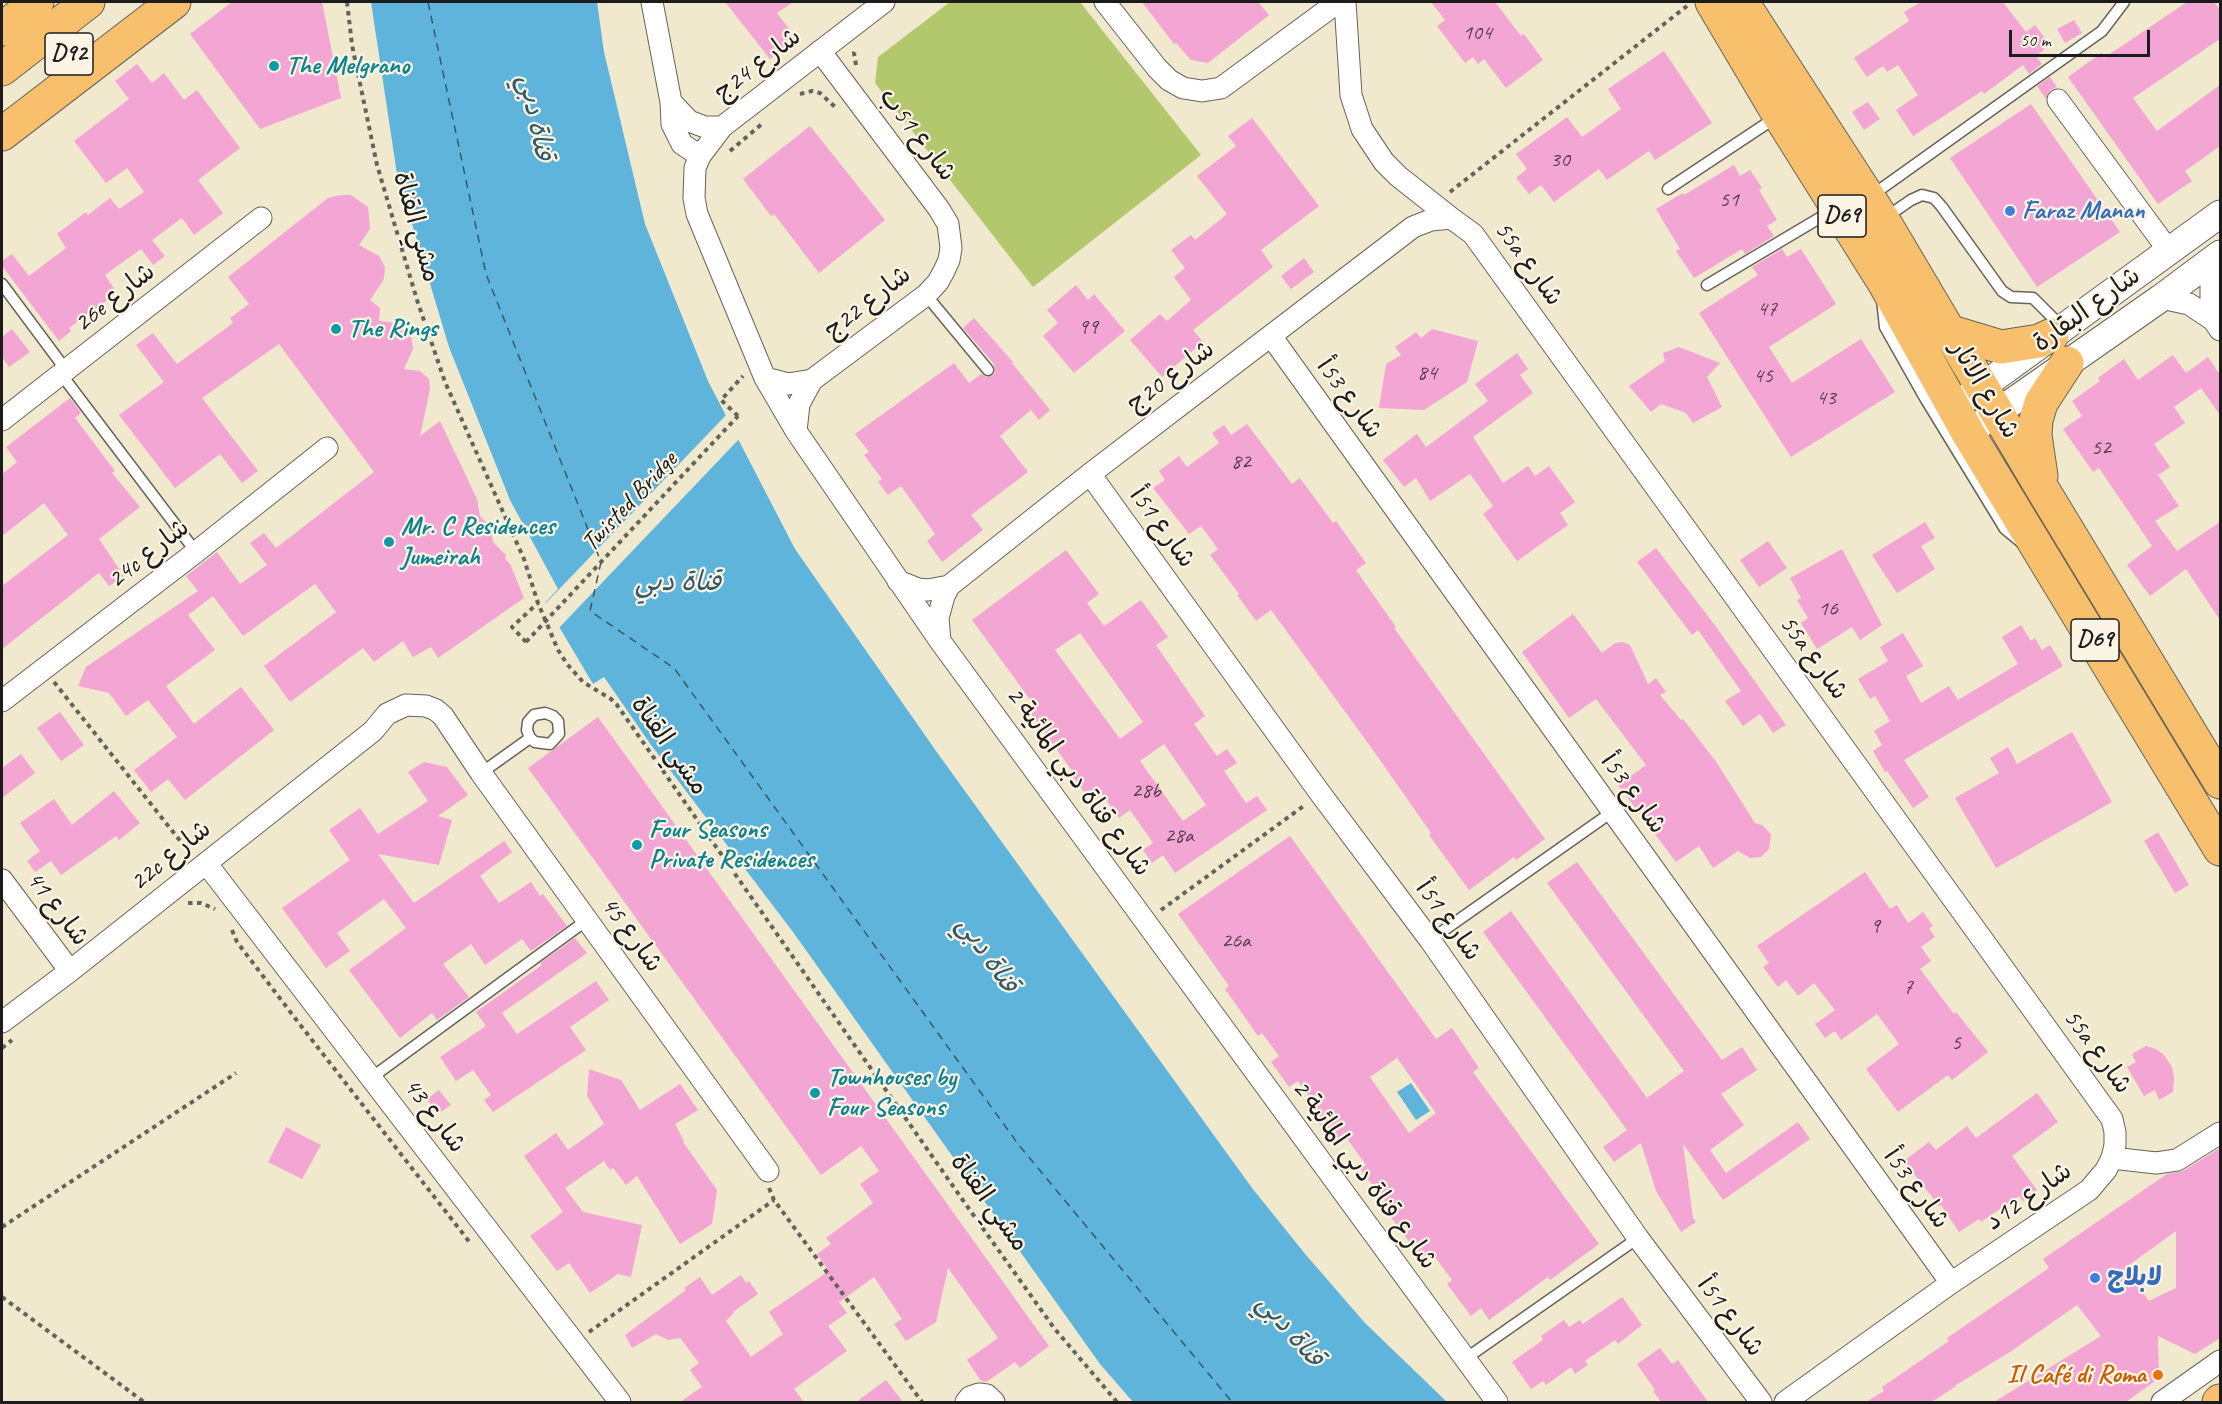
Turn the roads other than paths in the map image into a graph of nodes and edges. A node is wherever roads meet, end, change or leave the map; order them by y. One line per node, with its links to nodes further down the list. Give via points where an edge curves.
1 (37, 2): 14 (main road, D92)
2 (88, 2): 17 (main road, D92)
3 (136, 2): 20 (main road, D92)
4 (174, 2): 23 (main road)
5 (652, 2): 19 (street)
6 (884, 2): 15 (street, شارع 24ج)
7 (1105, 2): 8 (street, via 1169,80 1183,88 1202,91 1221,88)
8 (1338, 2)
9 (1345, 2): 29 (street, 55a شارع, via 1349,77 1362,129 1384,162)
10 (1701, 2): 13 (main road)
11 (1756, 2): 16 (street, via 1774,34)
12 (2124, 2): 27 (lane, via 2102,31)
13 (1727, 10): 16 (main road, شارع الاثار / D69); 21 (main road, شارع الاثار / D69)
14 (2, 29)
15 (820, 51): 22 (street, شارع 24ج); 33 (street, شارع 51ب, via 939,209 948,224)
16 (1779, 59): 27 (main road, شارع الاثار / D69)
17 (2, 69)
18 (2058, 100): 31 (street)
19 (671, 102): 22 (street, via 689,121 705,127); 24 (street, via 676,135)
20 (2, 106)
21 (1779, 115): 25 (lane); 26 (main road, شارع الاثار / D69)
22 (722, 127): 24 (street, شارع قناة دبي المائية 2)
23 (2, 134)
24 (700, 156): 46 (street, شارع قناة دبي المائية 2, via 694,182 697,214)
25 (1668, 189)
26 (1837, 208): 36 (main road, شارع الاثار / D69); 37 (lane)
27 (1876, 209): 41 (main road, شارع الاثار / D69); 43 (lane, via 1922,195 1934,198 2002,291 2011,297 2033,298)
28 (2220, 214): 31 (street, شارع البقارة)
29 (1440, 215): 42 (street, شارع 20ج, via 1413,227); 75 (street, 55a شارع, via 1473,234 2112,1119)
30 (261, 218): 45 (street, 26e شارع)
31 (2169, 251): 43 (street, شارع البقارة)
32 (2220, 254): 39 (street, شارع البقارة)
33 (949, 260): 38 (street, شارع 22ج)
34 (2220, 260): 40 (street, via 2211,286 2211,310)
35 (2, 284): 45 (lane)
36 (1885, 284): 50 (main road, شارع الاثار / D69); 55 (lane, شارع الاثار, via 1885,327 1925,398 2005,529 2018,540)
37 (1707, 285)
38 (926, 295): 44 (lane); 47 (street, شارع 22ج)
39 (2161, 298): 40 (street, via 2189,304); 43 (street, شارع البقارة)
40 (2217, 325)
41 (1948, 331): 43 (main road, via 2001,347); 48 (main road, شارع الاثار / D69)
42 (1271, 336): 53 (street, شارع 20ج); 65 (street, شارع 53أ)
43 (2061, 342): 48 (street, شارع البقارة); 54 (main road, via 2036,420)
44 (988, 370)
45 (64, 372): 49 (street, 26e شارع); 56 (lane)
46 (758, 373): 47 (street, via 788,384); 51 (street, شارع قناة دبي المائية 2)
47 (812, 380): 51 (street, شارع 22ج, via 799,404)
48 (1990, 400): 50 (main road, via 1988,428 1978,436); 50 (main road, via 1973,386 1956,397); 54 (main road, شارع الاثار / D69)
49 (2, 420)
50 (1961, 420): 55 (main road, شارع الاثار / D69)
51 (796, 431): 57 (street, شارع قناة دبي المائية 2)
52 (327, 448): 56 (street, 24c شارع)
53 (1090, 474): 58 (street, شارع 20ج); 70 (street, شارع 51أ)
54 (2043, 490): 64 (main road, شارع الاثار / D69)
55 (2040, 549): 66 (main road, شارع الاثار / D69)
56 (196, 552): 60 (street, 24c شارع)
57 (898, 581): 58 (street, via 928,590); 59 (street, شارع قناة دبي المائية 2)
58 (949, 586): 59 (street, via 938,618)
59 (940, 641): 79 (street, شارع قناة دبي المائية 2)
60 (2, 701)
61 (452, 730): 63 (street, شارع 45); 67 (street, 22c شارع, via 431,721 409,719 373,731)
62 (530, 738): 63 (lane)
63 (481, 773): 69 (street, شارع 45)
64 (2220, 782)
65 (1612, 812): 70 (lane); 78 (street, شارع 53أ)
66 (2220, 849)
67 (204, 865): 71 (street, 22c شارع); 73 (street, شارع 43)
68 (2, 880): 71 (street, شارع 41)
69 (587, 920): 73 (lane); 76 (street, شارع 45)
70 (1430, 940): 77 (street, شارع 51أ)
71 (70, 971): 72 (street, 22c شارع)
72 (2, 1022)
73 (371, 1078): 81 (street, شارع 43)
74 (2220, 1133): 75 (street, via 2187,1155 2167,1162)
75 (2112, 1158): 78 (street, شارع 12د, via 2089,1190)
76 (768, 1171)
77 (1638, 1238): 79 (lane); 85 (street, شارع 51أ)
78 (1951, 1283): 86 (street, شارع 12د)
79 (1465, 1359): 84 (street, شارع قناة دبي المائية 2)
80 (2220, 1361): 87 (street)
81 (620, 1402)
82 (966, 1402): 83 (street, via 979,1394)
83 (994, 1402)
84 (1497, 1402)
85 (1761, 1402)
86 (1785, 1402)
87 (2162, 1402)

